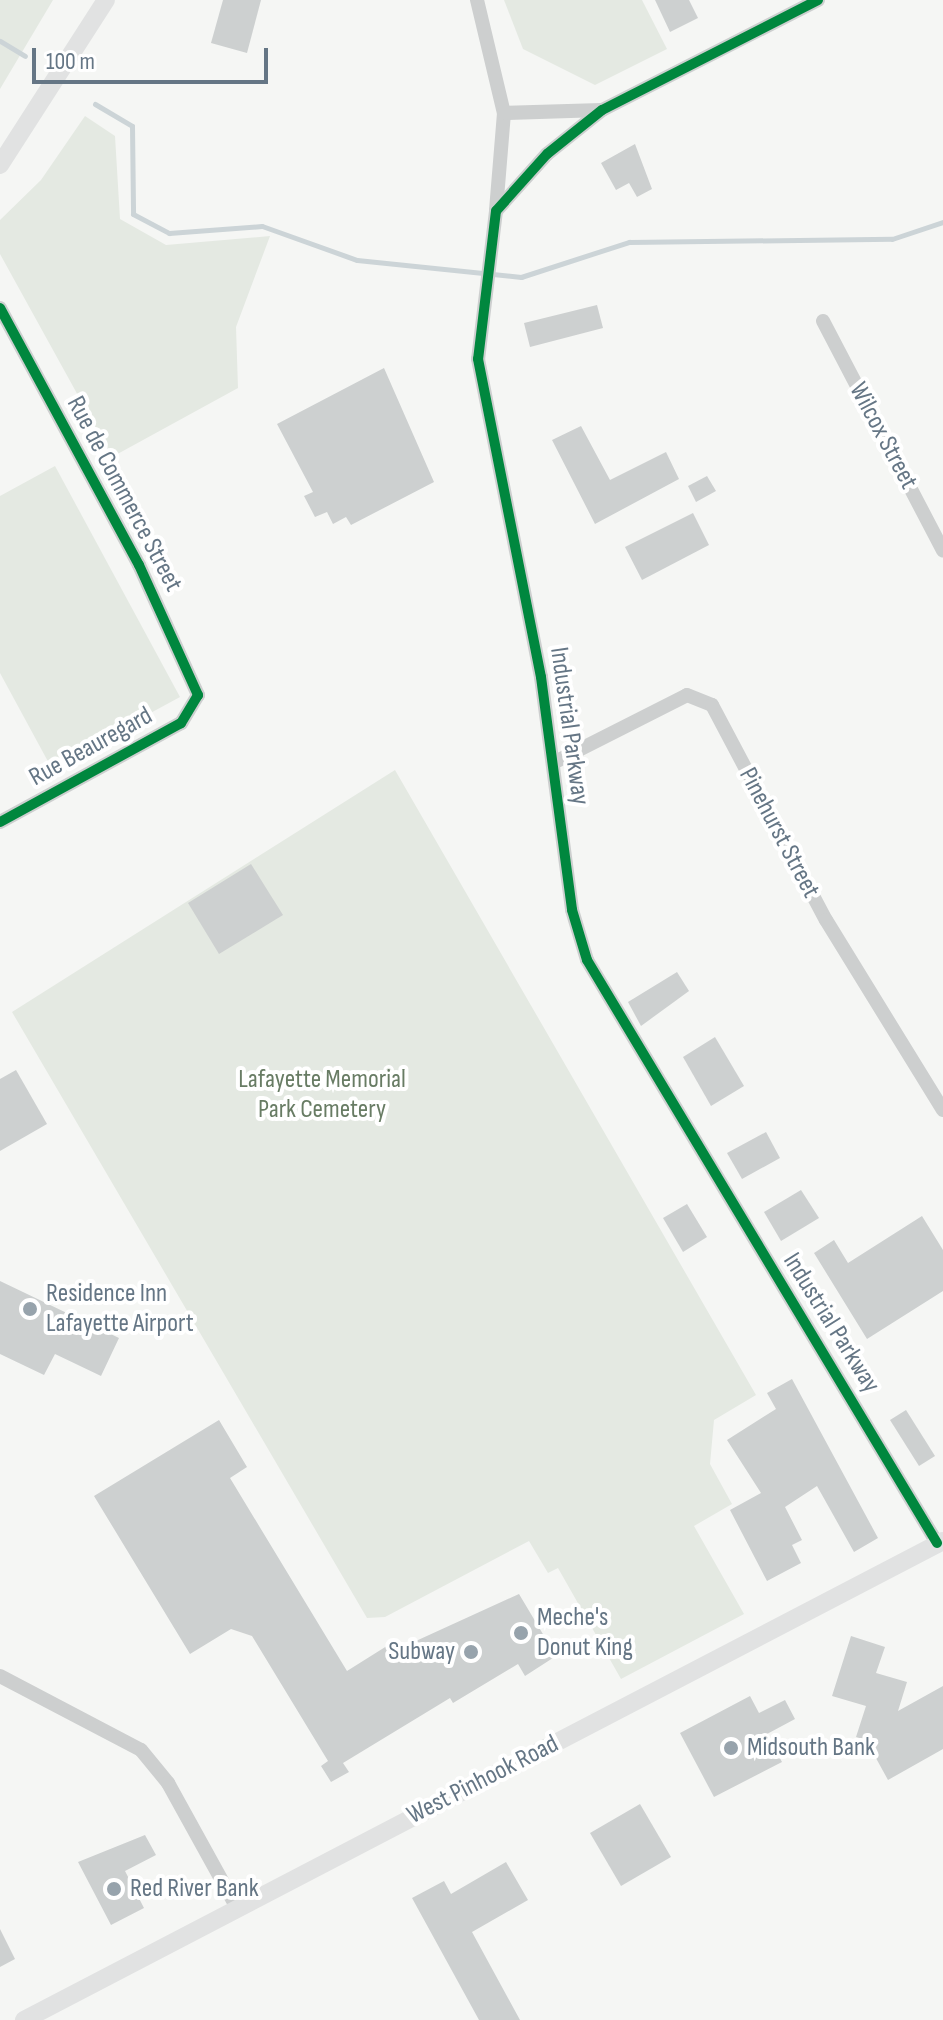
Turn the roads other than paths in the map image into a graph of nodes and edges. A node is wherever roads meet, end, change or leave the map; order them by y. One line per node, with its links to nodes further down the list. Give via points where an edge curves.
1 (106, 0): 6 (main road)
2 (477, 0): 5 (street, Industrial Parkway)
3 (818, 0): 4 (street)
4 (602, 110): 5 (street); 7 (street)
5 (504, 113): 7 (street, Industrial Parkway)
6 (0, 165)
7 (495, 217): 12 (street, Industrial Parkway, via 478,321 481,388)
8 (0, 308): 11 (street, Rue de Commerce Street, via 139,565 194,677)
9 (823, 321): 10 (street, Wilcox Street)
10 (941, 542)
11 (197, 704): 13 (street, Rue Beauregard, via 181,723)
12 (553, 763): 14 (street, Pinehurst Street, via 687,695 712,705 826,920); 15 (street, Industrial Parkway, via 572,910 598,983)
13 (0, 822)
14 (943, 1110)
15 (940, 1542): 17 (main road, West Pinhook Road)
16 (0, 1676): 17 (street, via 141,1750 168,1783)
17 (237, 1908): 18 (main road, West Pinhook Road)
18 (24, 2020)

